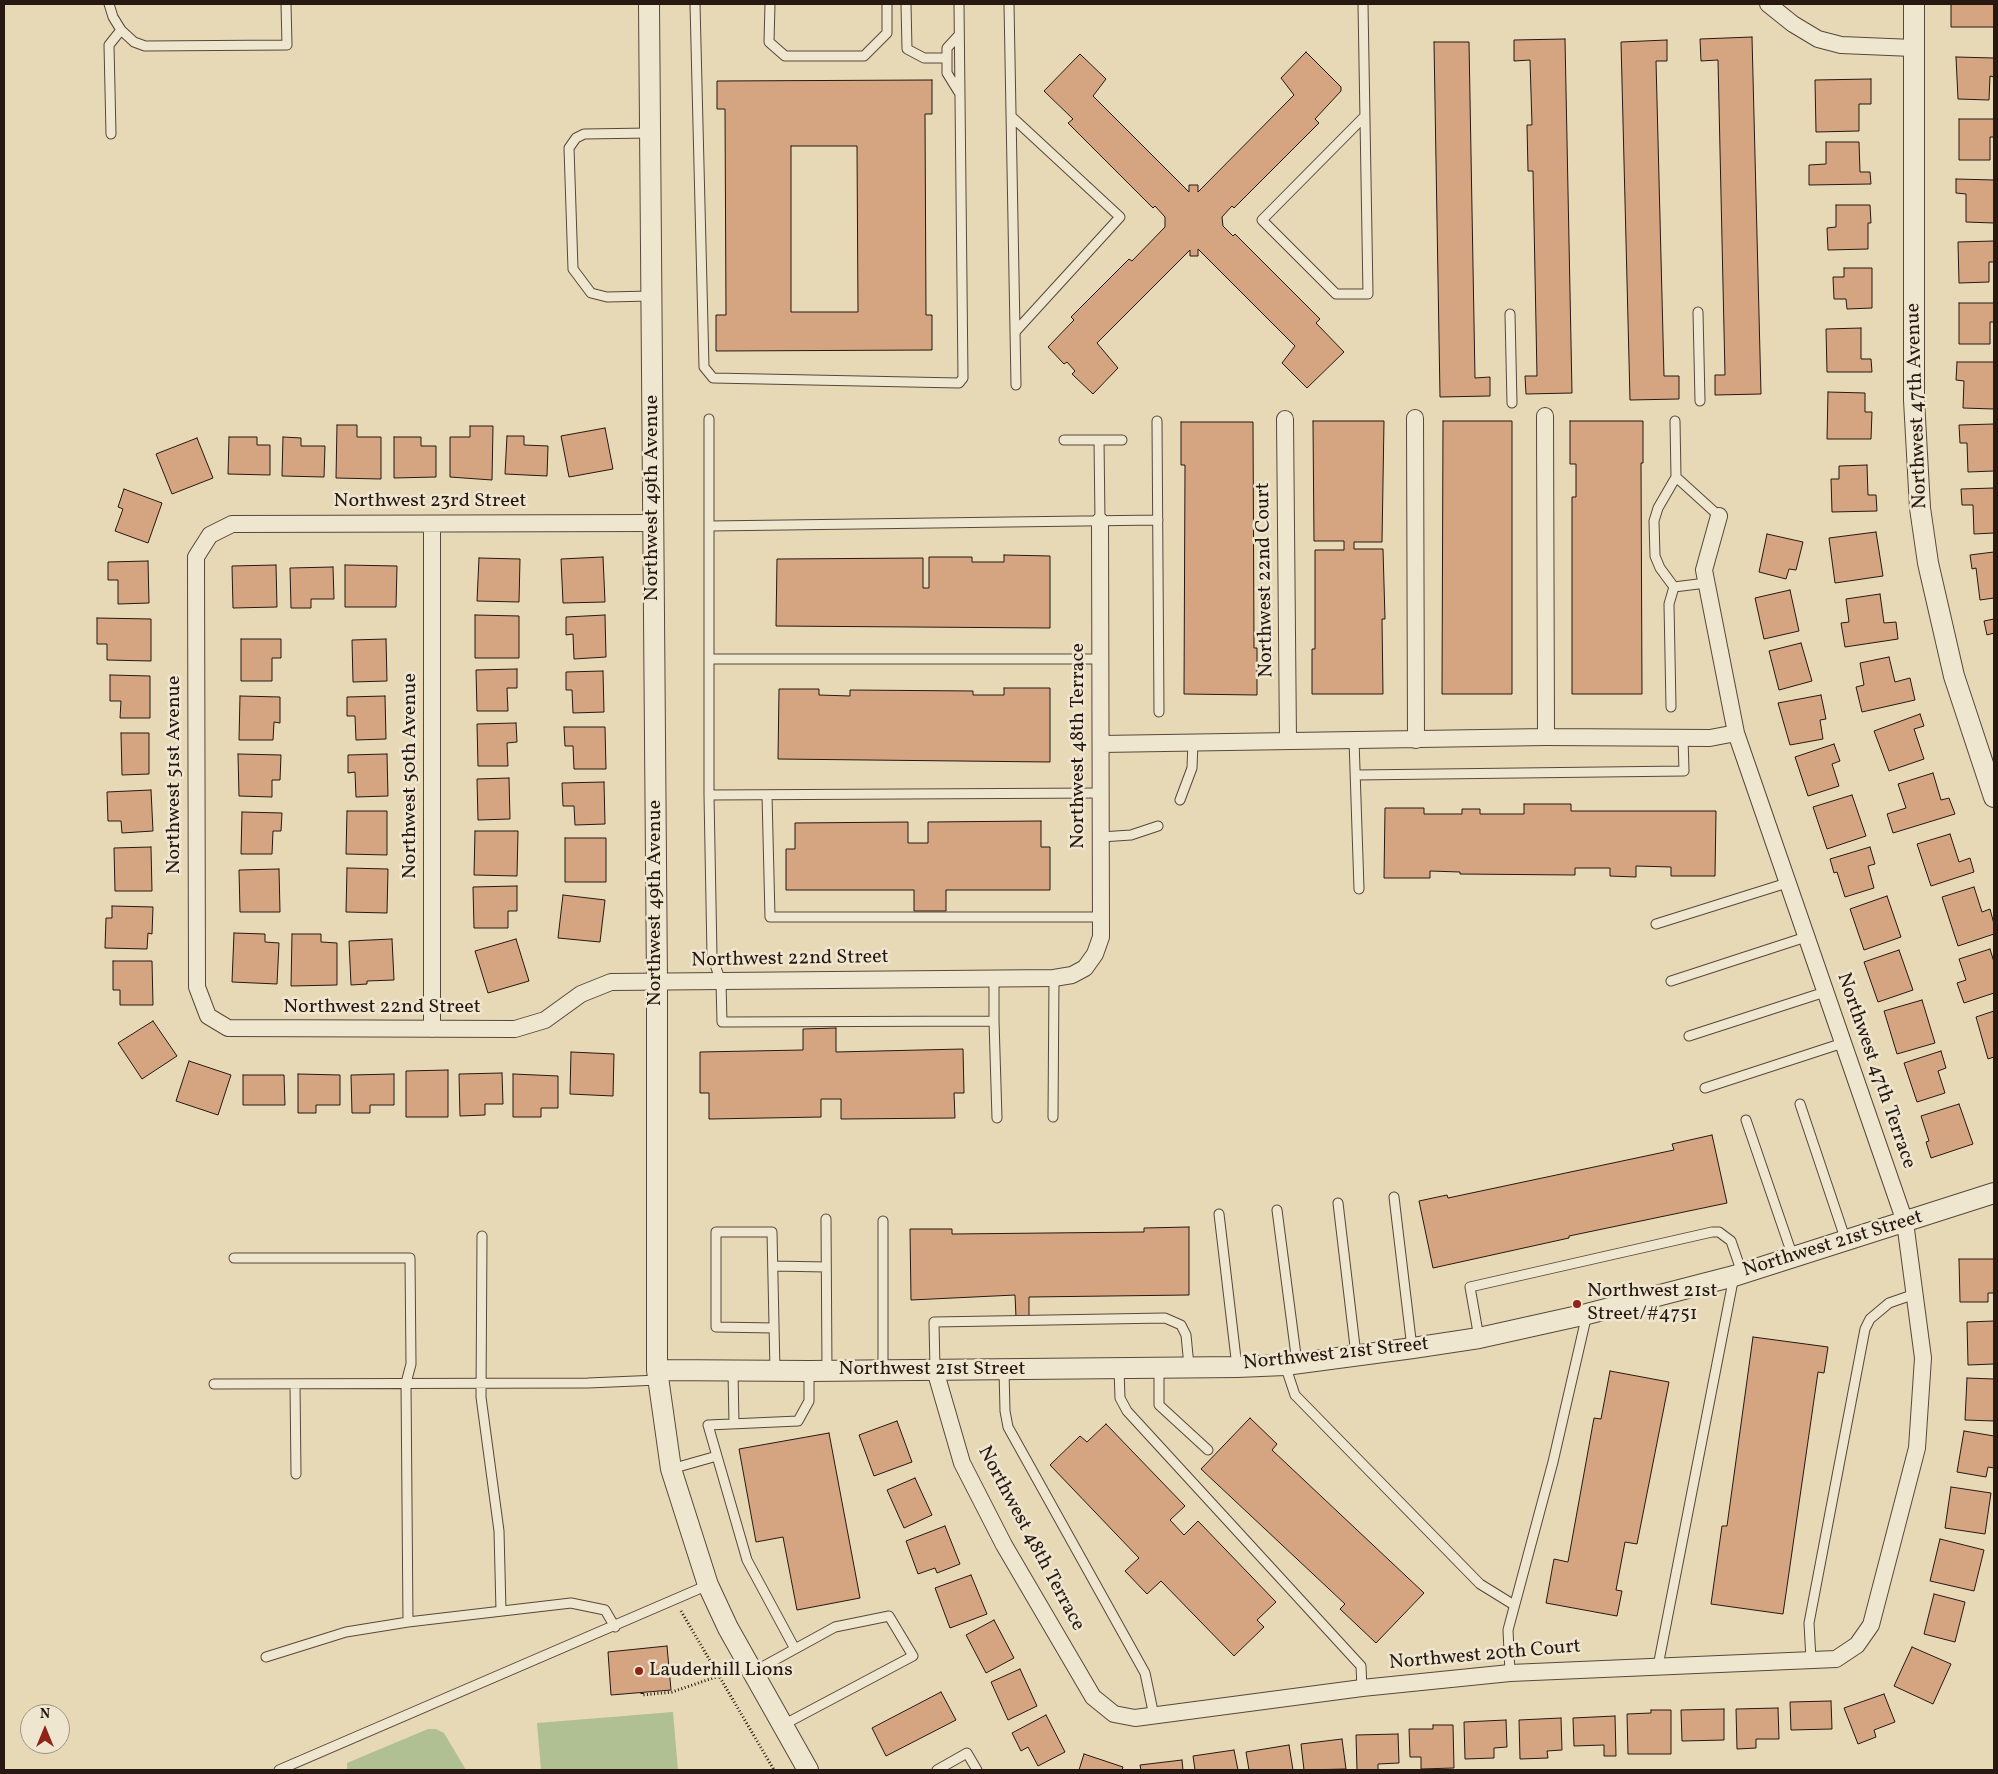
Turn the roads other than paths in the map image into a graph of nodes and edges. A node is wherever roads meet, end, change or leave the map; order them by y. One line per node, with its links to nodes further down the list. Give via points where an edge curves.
1 (109, 4): 13 (lane)
2 (286, 4): 13 (lane, via 287,45 145,46 134,42)
3 (649, 4): 20 (street, Northwest 49th Avenue)
4 (695, 4): 17 (lane, via 704,367 713,378 958,383 963,378)
5 (770, 4): 6 (lane, via 769,42 785,56 864,56 887,33)
6 (886, 4)
7 (906, 4): 16 (lane, via 907,49 924,58)
8 (959, 4): 14 (lane)
9 (1009, 4): 19 (lane)
10 (1364, 4): 18 (lane)
11 (1768, 4): 15 (street, via 1818,39 1850,46)
12 (1914, 4): 15 (street, Northwest 47th Avenue)
13 (121, 30): 21 (lane, via 109,45)
14 (959, 35): 16 (lane, via 947,48); 17 (lane)
15 (1913, 48): 64 (street, Northwest 47th Avenue, via 1914,400 1920,508 1928,563 1954,676)
16 (947, 58): 17 (lane, via 947,73)
17 (960, 94)
18 (1365, 116): 18 (lane, via 1262,220 1336,294 1368,294)
19 (1012, 117): 25 (lane); 25 (lane, via 1120,217)
20 (650, 133): 22 (street, Northwest 49th Avenue); 22 (lane, via 584,134 576,138 569,148 573,269 591,293 607,297)
21 (111, 134)
22 (651, 296): 42 (street, Northwest 49th Avenue)
23 (1698, 312): 27 (lane)
24 (1510, 314): 28 (lane)
25 (1015, 332): 26 (lane)
26 (1016, 385)
27 (1700, 401)
28 (1512, 403)
29 (1545, 416): 53 (street)
30 (1285, 418): 57 (street, Northwest 22nd Court)
31 (1415, 418): 56 (street)
32 (709, 420): 44 (lane)
33 (1157, 421): 40 (lane)
34 (1675, 421): 38 (lane)
35 (1064, 440): 36 (lane)
36 (1099, 440): 37 (lane); 41 (lane)
37 (1122, 440)
38 (1676, 477): 39 (lane); 47 (lane, via 1658,508 1653,536 1655,556)
39 (1719, 516): 46 (street, Northwest 47th Terrace, via 1704,570)
40 (1158, 520): 41 (lane); 51 (lane)
41 (1100, 521): 44 (lane); 49 (street, Northwest 48th Terrace)
42 (653, 523): 43 (street, Northwest 23rd Street); 78 (street, Northwest 49th Avenue)
43 (432, 524): 45 (street, Northwest 23rd Street, via 232,524); 82 (street, Northwest 50th Avenue)
44 (710, 526): 48 (lane)
45 (210, 535): 80 (street, Northwest 51st Avenue, via 196,558 197,987)
46 (1706, 582): 47 (lane); 52 (street, Northwest 47th Terrace)
47 (1674, 587): 50 (lane, via 1669,604)
48 (709, 659): 49 (lane); 62 (lane)
49 (1100, 659): 59 (street, Northwest 48th Terrace)
50 (1671, 706)
51 (1159, 712)
52 (1736, 734): 54 (street); 68 (street, Northwest 47th Terrace)
53 (1546, 737): 54 (street); 56 (street)
54 (1683, 738): 60 (lane, via 1684,771)
55 (1354, 740): 56 (street); 57 (street); 60 (lane)
56 (1416, 740)
57 (1288, 741): 58 (street)
58 (1193, 742): 59 (street); 65 (lane, via 1192,768)
59 (1101, 744): 61 (street, Northwest 48th Terrace)
60 (1356, 775): 69 (lane)
61 (1101, 793): 63 (lane); 67 (street, Northwest 48th Terrace)
62 (709, 795): 63 (lane); 77 (lane, via 712,956)
63 (767, 795): 70 (lane, via 770,917)
64 (1994, 797)
65 (1180, 800)
66 (1158, 826): 67 (lane, via 1131,835)
67 (1101, 837): 70 (street, Northwest 48th Terrace)
68 (1787, 883): 71 (lane); 72 (street, Northwest 47th Terrace)
69 (1359, 889)
70 (1100, 917): 73 (street, Northwest 48th Terrace, via 1100,937)
71 (1656, 924)
72 (1806, 937): 76 (lane); 79 (street, Northwest 47th Terrace)
73 (1085, 968): 74 (street, Northwest 22nd Street, via 1072,975)
74 (1054, 978): 75 (street, Northwest 22nd Street); 87 (lane)
75 (994, 979): 77 (street, Northwest 22nd Street); 81 (lane)
76 (1671, 980)
77 (721, 982): 78 (street, Northwest 22nd Street); 81 (lane, via 722,1022)
78 (657, 983): 82 (street, Northwest 22nd Street, via 611,982 581,994 545,1020 515,1029); 122 (street, Northwest 49th Avenue)
79 (1825, 992): 83 (lane); 84 (street, Northwest 47th Terrace)
80 (208, 1016): 82 (street, Northwest 22nd Street, via 228,1028)
81 (994, 1021): 88 (lane)
82 (432, 1029)
83 (1689, 1036)
84 (1843, 1043): 85 (lane); 97 (street, Northwest 47th Terrace)
85 (1705, 1088)
86 (1800, 1104): 99 (lane)
87 (1053, 1117)
88 (997, 1118)
89 (1746, 1120): 100 (lane)
90 (1994, 1193): 97 (street, Northwest 21st Street)
91 (1394, 1197): 109 (lane)
92 (1338, 1203): 110 (lane)
93 (1277, 1210): 111 (lane)
94 (1219, 1214): 113 (lane)
95 (826, 1219): 103 (lane)
96 (883, 1221): 116 (lane)
97 (1905, 1222): 99 (street, Northwest 21st Street); 105 (street, Northwest 47th Terrace)
98 (482, 1236): 123 (lane)
99 (1846, 1241): 100 (street, Northwest 21st Street)
100 (1793, 1257): 104 (street, Northwest 21st Street)
101 (234, 1258): 124 (lane, via 410,1258 411,1364)
102 (773, 1266): 103 (lane); 107 (lane); 107 (lane, via 772,1232 716,1232 716,1327)
103 (826, 1267): 120 (lane)
104 (1738, 1274): 106 (street, Northwest 21st Street); 108 (lane, via 1731,1241 1719,1232 1712,1232 1470,1287); 141 (lane)
105 (1915, 1294): 137 (street, Northwest 47th Terrace, via 1924,1358 1917,1448 1871,1625); 140 (lane, via 1889,1303 1870,1319 1865,1329 1809,1623)
106 (1587, 1314): 108 (street, Northwest 21st Street); 133 (lane, via 1553,1462)
107 (774, 1328): 119 (lane)
108 (1479, 1338): 109 (street, Northwest 21st Street)
109 (1412, 1348): 110 (street, Northwest 21st Street)
110 (1356, 1356): 111 (street, Northwest 21st Street)
111 (1291, 1364): 113 (street, Northwest 21st Street); 133 (lane, via 1295,1395 1480,1584)
112 (1189, 1366): 113 (street, Northwest 21st Street); 114 (street, Northwest 21st Street); 117 (lane, via 1186,1335 1181,1325 1166,1318 934,1322)
113 (1237, 1367)
114 (1159, 1368): 115 (street, Northwest 21st Street); 128 (lane, via 1160,1405)
115 (1118, 1369): 118 (street, Northwest 21st Street); 144 (lane, via 1120,1398 1127,1411 1361,1666)
116 (883, 1370): 117 (street, Northwest 21st Street); 120 (street, Northwest 21st Street)
117 (935, 1370): 118 (street, Northwest 21st Street); 145 (street, Northwest 48th Terrace, via 962,1463 1092,1697)
118 (1004, 1370): 146 (lane, via 1008,1427 1145,1673)
119 (775, 1371): 120 (street, Northwest 21st Street); 121 (street, Northwest 21st Street)
120 (818, 1371): 127 (lane, via 809,1401 798,1421)
121 (733, 1372): 122 (street, Northwest 21st Street); 127 (lane)
122 (658, 1375): 123 (lane, via 588,1383); 130 (street, Northwest 49th Avenue)
123 (481, 1382): 124 (lane); 134 (lane, via 499,1532)
124 (406, 1383): 126 (lane); 135 (lane)
125 (214, 1384): 126 (lane)
126 (295, 1384): 131 (lane)
127 (734, 1424): 129 (lane, via 708,1425)
128 (1208, 1450)
129 (717, 1456): 130 (lane); 138 (lane, via 747,1560)
130 (671, 1469): 132 (street, Northwest 49th Avenue)
131 (296, 1474)
132 (708, 1585): 136 (lane); 142 (street, Northwest 49th Avenue)
133 (1514, 1605): 143 (lane, via 1508,1630)
134 (501, 1611): 135 (lane); 136 (lane, via 571,1604 605,1610)
135 (408, 1622): 139 (lane, via 346,1632)
136 (615, 1627): 148 (lane)
137 (1857, 1645): 140 (street, Northwest 20th Court, via 1836,1659)
138 (795, 1649): 142 (lane); 147 (lane, via 835,1627 889,1616 913,1656)
139 (266, 1657)
140 (1811, 1660): 141 (street, Northwest 20th Court)
141 (1658, 1666): 143 (street, Northwest 20th Court)
142 (753, 1672): 147 (street, Northwest 49th Avenue)
143 (1510, 1673): 144 (street, Northwest 20th Court)
144 (1362, 1688): 146 (street, Northwest 20th Court)
145 (1114, 1714): 146 (street, Northwest 20th Court, via 1136,1718)
146 (1154, 1716)
147 (783, 1726): 149 (street, Northwest 49th Avenue)
148 (279, 1770)
149 (808, 1770)
150 (937, 1770): 151 (lane, via 967,1753)
151 (977, 1770)

